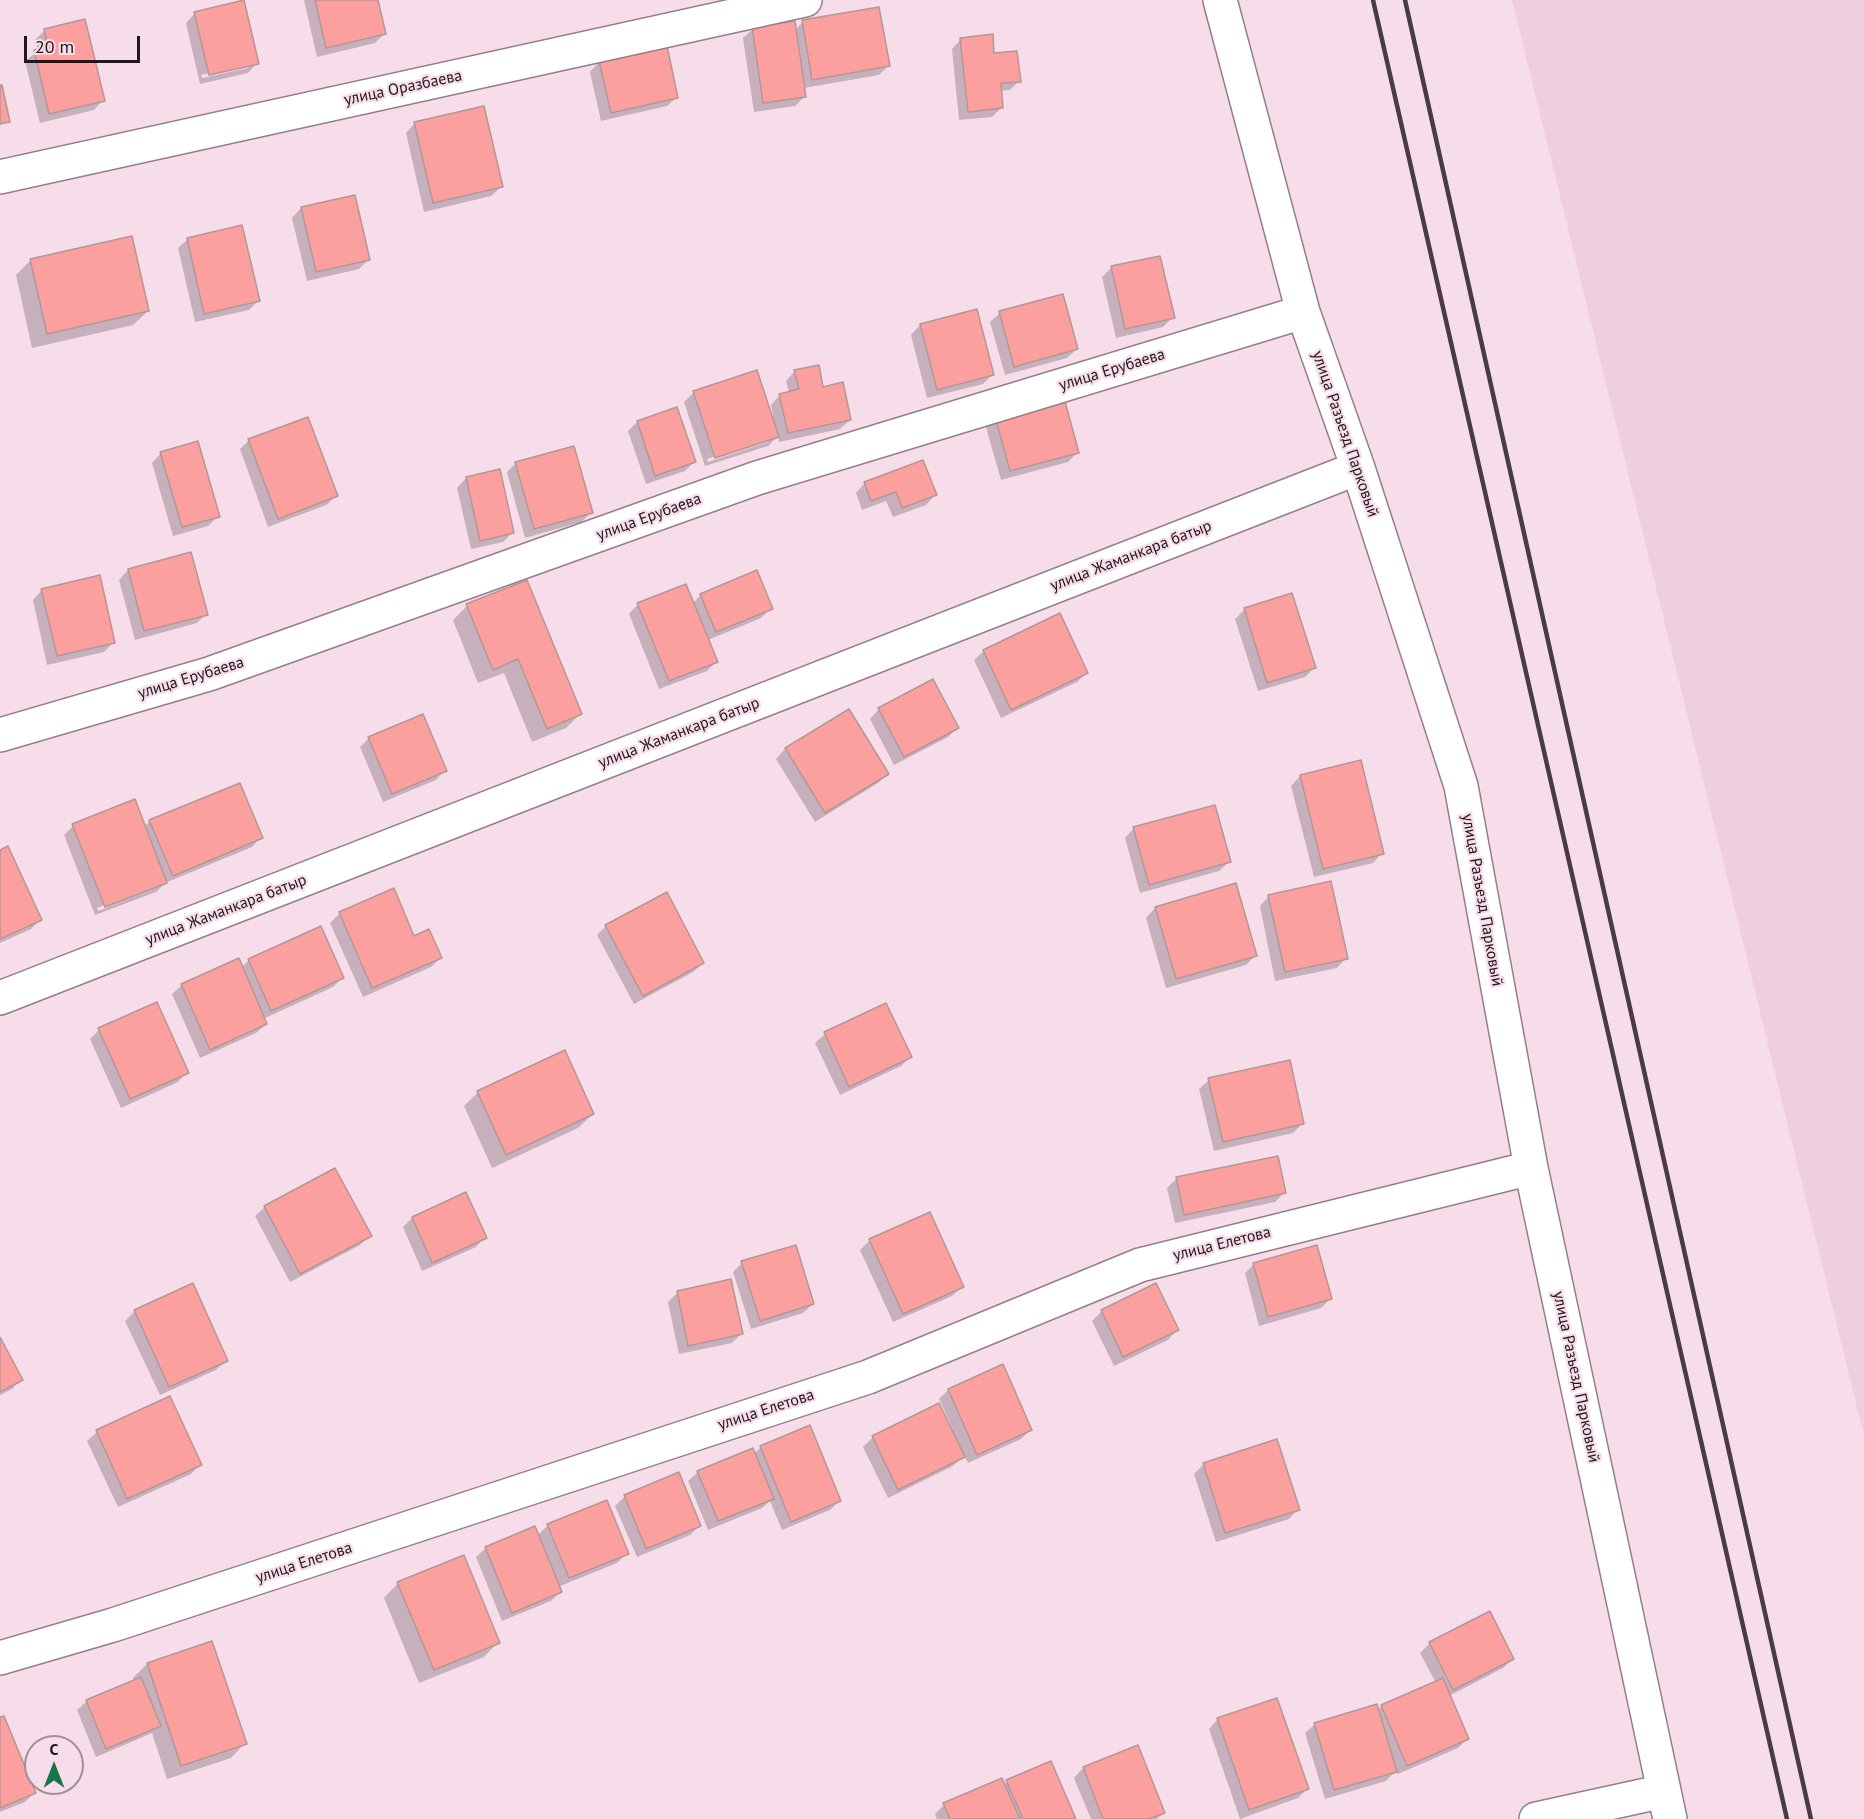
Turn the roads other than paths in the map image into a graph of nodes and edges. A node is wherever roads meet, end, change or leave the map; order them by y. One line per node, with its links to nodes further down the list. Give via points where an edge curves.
1 (805, 0): 3 (street, улица Оразбаева)
2 (1220, 0): 4 (street, улица Разъезд Парковый)
3 (0, 177)
4 (1303, 312): 5 (street, улица Разъезд Парковый); 6 (street, улица Ерубаева, via 757,478 209,674)
5 (1358, 468): 7 (street, улица Жаманкара батыр); 8 (street, улица Разъезд Парковый, via 1461,786)
6 (0, 735)
7 (0, 998)
8 (1531, 1168): 9 (street, улица Елетова, via 1140,1264 868,1377 113,1625); 10 (street, улица Разъезд Парковый)
9 (0, 1658)
10 (1667, 1805): 11 (street)
11 (1536, 1819)

